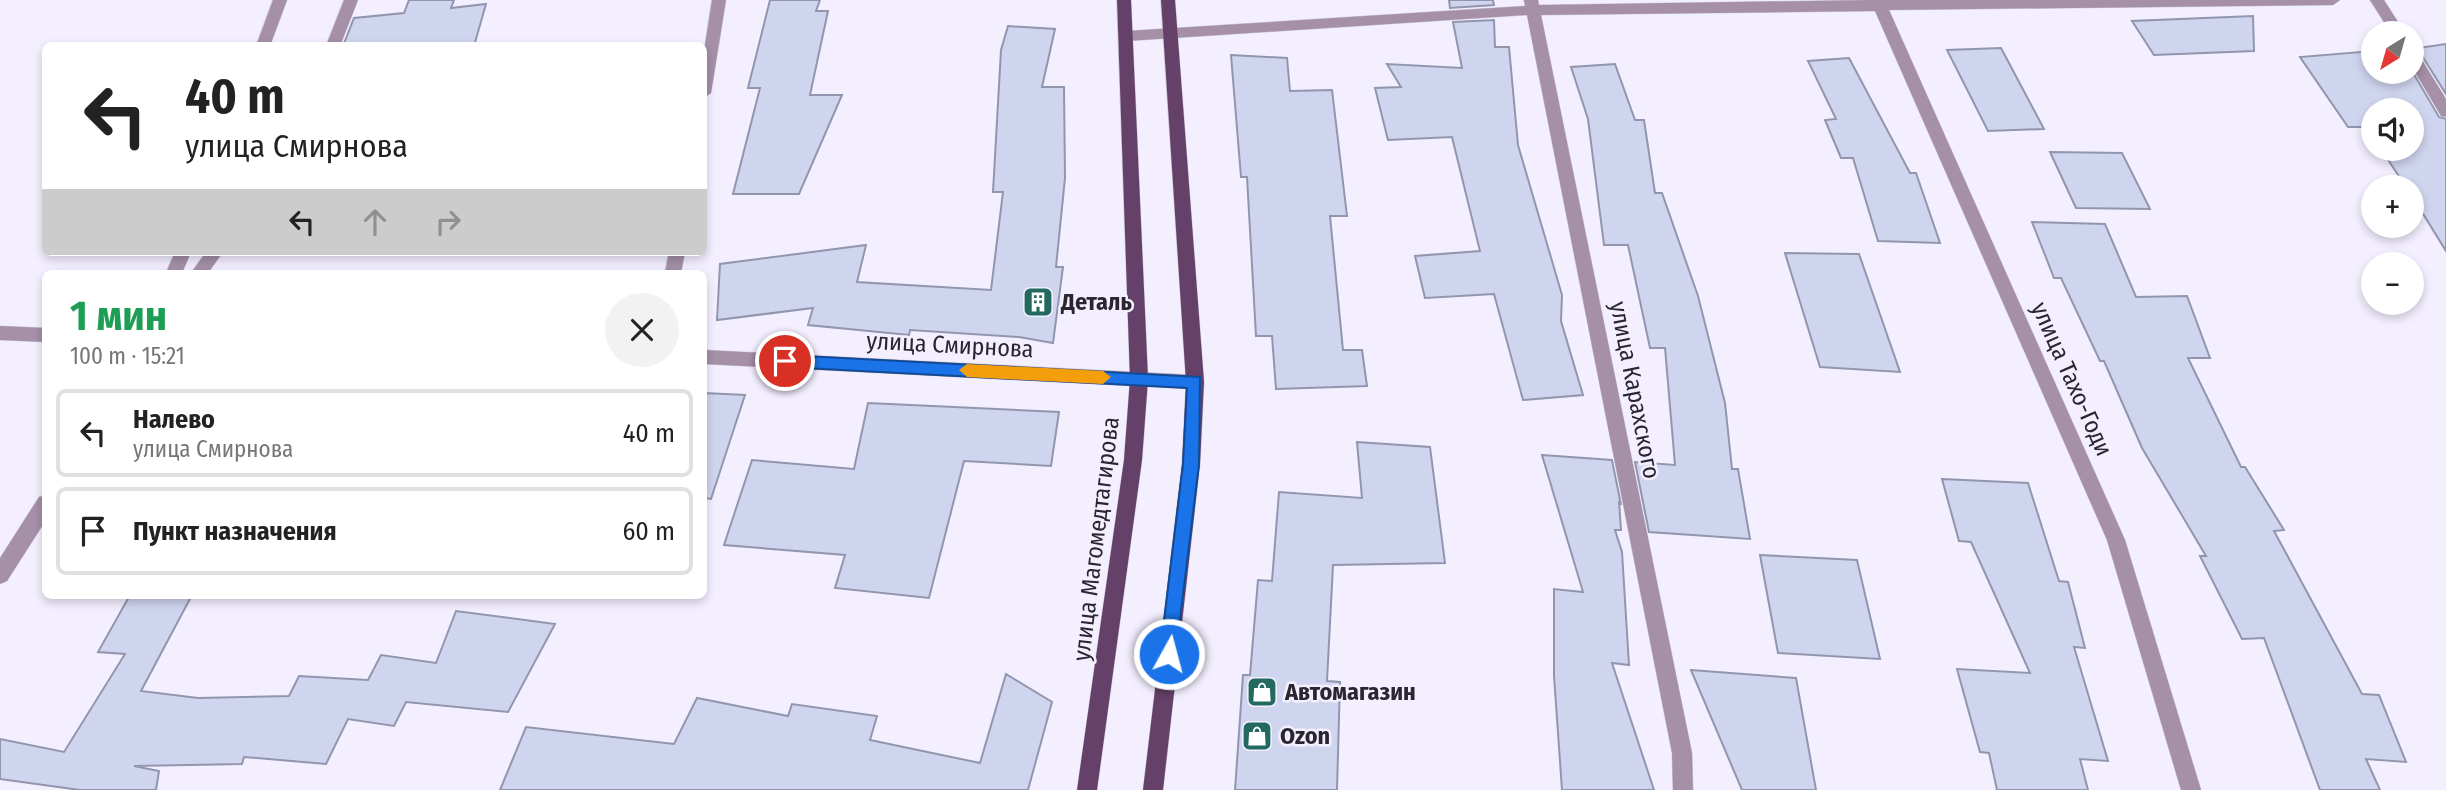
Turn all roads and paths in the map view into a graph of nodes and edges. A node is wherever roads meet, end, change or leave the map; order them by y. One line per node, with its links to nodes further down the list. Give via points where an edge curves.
1 (281, 0): 13 (street)
2 (351, 0): 14 (street)
3 (719, 0): 15 (street)
4 (1124, 0): 12 (main road, улица Магомедтагирова)
5 (1168, 0): 11 (main road)
6 (2333, 0): 8 (street)
7 (2377, 0): 10 (street)
8 (1879, 4): 9 (street); 28 (street, улица Тахо-Годи, via 2116,540)
9 (1533, 5): 11 (street); 27 (street, улица Карахского, via 1682,753)
10 (2390, 21)
11 (1173, 34): 12 (street); 22 (main road)
12 (1127, 36): 21 (main road, улица Магомедтагирова)
13 (265, 42)
14 (335, 42)
15 (707, 74)
16 (2424, 76): 17 (street)
17 (2446, 112)
18 (0, 333): 19 (street)
19 (42, 335)
20 (707, 357): 21 (street, улица Смирнова)
21 (1139, 379): 22 (street, улица Смирнова); 25 (main road, улица Магомедтагирова, via 1133,460)
22 (1195, 382): 26 (main road, via 1191,464)
23 (42, 509): 24 (street)
24 (0, 575)
25 (1087, 790)
26 (1153, 790)
27 (1682, 790)
28 (2191, 790)

